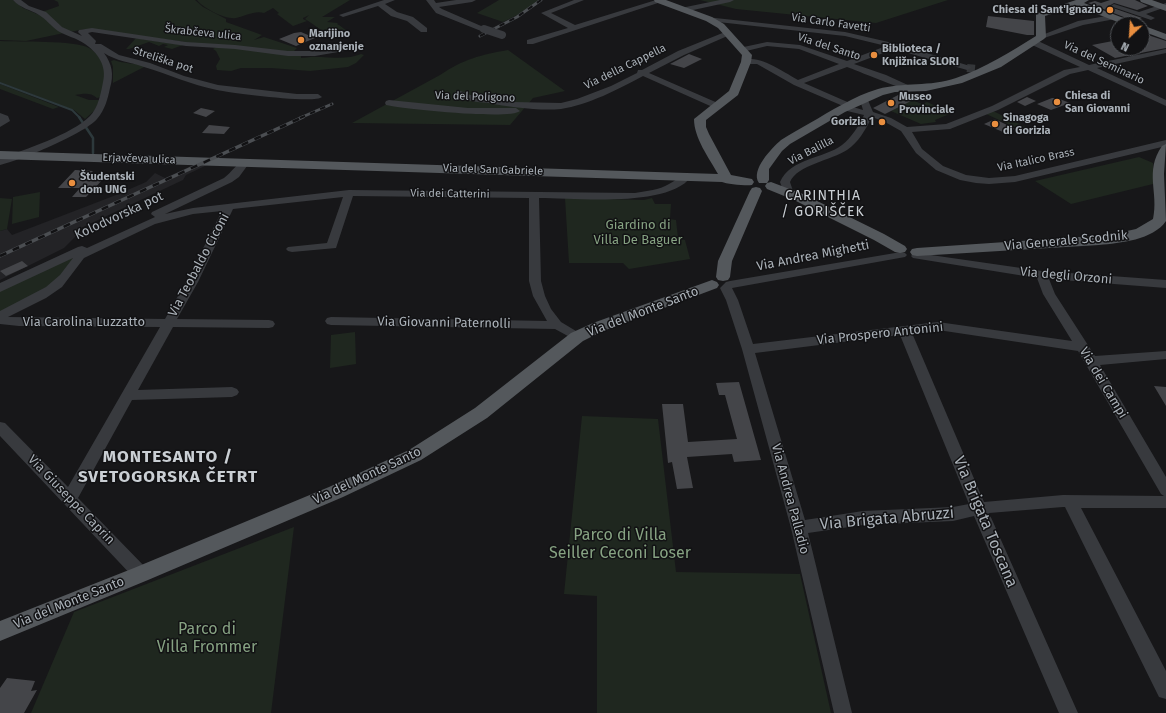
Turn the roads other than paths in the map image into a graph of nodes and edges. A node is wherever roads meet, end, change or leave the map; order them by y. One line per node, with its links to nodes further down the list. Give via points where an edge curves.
1 (17, 0): 33 (street, Streliška pot, via 23,6 45,15 54,26)
2 (391, 0): 12 (street)
3 (480, 0): 10 (street)
4 (580, 0): 24 (street, via 545,13)
5 (659, 0): 15 (main road); 24 (street)
6 (730, 0): 15 (street)
7 (1085, 0): 11 (main road)
8 (1144, 0): 14 (main road)
9 (432, 3): 10 (street); 29 (street, bridge, via 439,11)
10 (471, 3)
11 (1076, 3): 18 (main road); 31 (main road, via 1040,15)
12 (380, 4): 17 (street); 25 (street, via 394,14 410,19)
13 (1114, 6): 16 (street)
14 (1164, 6): 16 (street)
15 (684, 10): 21 (main road)
16 (1138, 14): 19 (street)
17 (344, 15)
18 (1110, 16)
19 (1144, 16)
20 (1110, 17): 31 (street, via 1081,23)
21 (709, 19): 22 (street, Via Carlo Favetti); 23 (main road)
22 (736, 21): 23 (street, Via Carlo Favetti); 26 (street, Via Carlo Favetti)
23 (722, 26): 28 (main road)
24 (574, 28): 32 (street)
25 (424, 30)
26 (824, 31): 34 (street, Via Carlo Favetti, via 868,38); 35 (street, via 800,43)
27 (1150, 31): 30 (main road)
28 (728, 34): 38 (main road); 42 (street, Via della Cappella)
29 (502, 35)
30 (1166, 37)
31 (1037, 39): 40 (street, Via del Seminario); 44 (main road, via 997,65 958,81 938,86)
32 (530, 42)
33 (91, 45): 36 (street, Škrabčeva ulica, via 92,41 82,32 92,30 187,44 269,52 311,53); 46 (street, Streliška pot, via 97,45 116,57 218,88); 62 (street, via 104,57 108,66 104,98 93,118 52,141)
34 (894, 46): 39 (street); 41 (street, Via Carlo Favetti, via 933,60)
35 (800, 47): 38 (street, Via del Santo, via 767,44); 39 (street, Via del Santo)
36 (341, 49)
37 (1166, 51): 40 (street)
38 (745, 56): 43 (street); 51 (main road, via 734,93)
39 (846, 64): 43 (street); 44 (street, Via del Santo)
40 (1087, 67): 49 (street, Via del Seminario); 56 (street, via 1067,72 990,110 947,127)
41 (968, 68)
42 (641, 72): 50 (street, Via della Cappella, via 614,88); 51 (street)
43 (797, 83): 52 (street)
44 (907, 88): 47 (main road, via 880,92)
45 (458, 93): 50 (street, Via della Cappella, via 471,98 513,105)
46 (318, 97)
47 (864, 100): 52 (main road); 53 (street)
48 (389, 103): 50 (street, Via del Poligono, via 500,112)
49 (1166, 103)
50 (561, 106)
51 (717, 106): 70 (main road, via 700,119 700,127)
52 (848, 107): 53 (street); 71 (main road, via 786,142 771,156)
53 (869, 114): 56 (street, via 884,118); 72 (street, Via Balilla, via 845,147 801,167 786,177)
54 (0, 116): 55 (street, via 5,118 5,121)
55 (0, 124)
56 (906, 130): 58 (street, Via Italico Brass)
57 (1166, 143): 59 (street, Via Italico Brass)
58 (914, 145): 59 (street, Via Italico Brass, via 932,164 942,170 966,178 988,181 1015,179); 67 (street, via 909,145 913,154 925,167)
59 (1139, 150): 60 (street)
60 (1163, 152): 77 (main road, Via Generale Scodnik, via 1164,213 1150,228 1124,237)
61 (0, 155): 62 (main road, Erjavčeva ulica)
62 (16, 156): 63 (street); 64 (main road, Erjavčeva ulica)
63 (0, 162)
64 (223, 162): 65 (main road, Erjavčeva ulica); 68 (street, via 232,168)
65 (245, 162): 66 (main road, Erjavčeva ulica); 68 (street, Kolodvorska pot)
66 (278, 163): 69 (main road, Via del San Gabriele)
67 (938, 174)
68 (235, 175): 84 (street, Kolodvorska pot)
69 (686, 177): 70 (main road, Via del San Gabriele); 74 (street, Via dei Catterini, via 678,185 635,196)
70 (727, 179): 71 (main road, Via del San Gabriele)
71 (757, 184): 72 (main road, Via degli Orzoni); 82 (main road, via 726,261)
72 (788, 191): 78 (main road, Via degli Orzoni, via 884,239)
73 (349, 193): 74 (street, Via dei Catterini); 75 (street, Via dei Catterini); 76 (street, via 332,246)
74 (534, 195): 90 (street, via 535,281 546,310)
75 (229, 207): 85 (street, Via dei Catterini, via 169,216 94,249 80,256 64,278 52,288); 88 (street, Via Teobaldo Ciconi)
76 (292, 249)
77 (962, 249): 79 (main road, Via Generale Scodnik); 80 (street, via 958,256)
78 (901, 252): 79 (main road, Via degli Orzoni, via 911,258); 82 (street, Via Andrea Mighetti, via 739,284)
79 (917, 254): 80 (street, Via degli Orzoni)
80 (966, 264): 81 (street, Via degli Orzoni)
81 (1042, 275): 83 (street, Via degli Orzoni); 93 (street, Via dei Campi, via 1049,294)
82 (723, 284): 92 (main road, Via del Monte Santo, via 598,327); 94 (street, Via Andrea Palladio, via 732,300)
83 (1166, 284)
84 (0, 288)
85 (0, 316)
86 (0, 320): 88 (street, Via Carolina Luzzatto)
87 (331, 322): 90 (street, Via Giovanni Paternolli)
88 (169, 323): 89 (street, Via Teobaldo Ciconi); 98 (street, Via Teobaldo Ciconi)
89 (269, 324)
90 (557, 325): 92 (street)
91 (904, 330): 93 (street, Via Prospero Antonini, via 938,326); 94 (street, Via Prospero Antonini); 104 (street, Via Brigata Toscana)
92 (577, 337): 106 (main road, Via del Monte Santo, via 481,413 415,455 336,492)
93 (1082, 347): 96 (street, Via dei Campi)
94 (748, 349): 105 (street, Via Andrea Palladio)
95 (1166, 355): 96 (street)
96 (1091, 361): 100 (street, Via dei Campi)
97 (232, 392): 98 (street)
98 (128, 395): 101 (street, Via Teobaldo Ciconi)
99 (0, 427): 101 (street, Via Giuseppe Caprin)
100 (1166, 490)
101 (69, 499): 106 (street, Via Giuseppe Caprin)
102 (1070, 501): 103 (street, Via Brigata Abruzzi); 104 (street, Via Brigata Abruzzi); 108 (street)
103 (1166, 502)
104 (979, 509): 105 (street, Via Brigata Abruzzi, via 953,514 863,518); 110 (street, Via Brigata Toscana)
105 (799, 528): 109 (street, Via Andrea Palladio)
106 (141, 574): 107 (main road, Via del Monte Santo)
107 (0, 631)
108 (1166, 690)
109 (843, 713)
110 (1069, 713)

